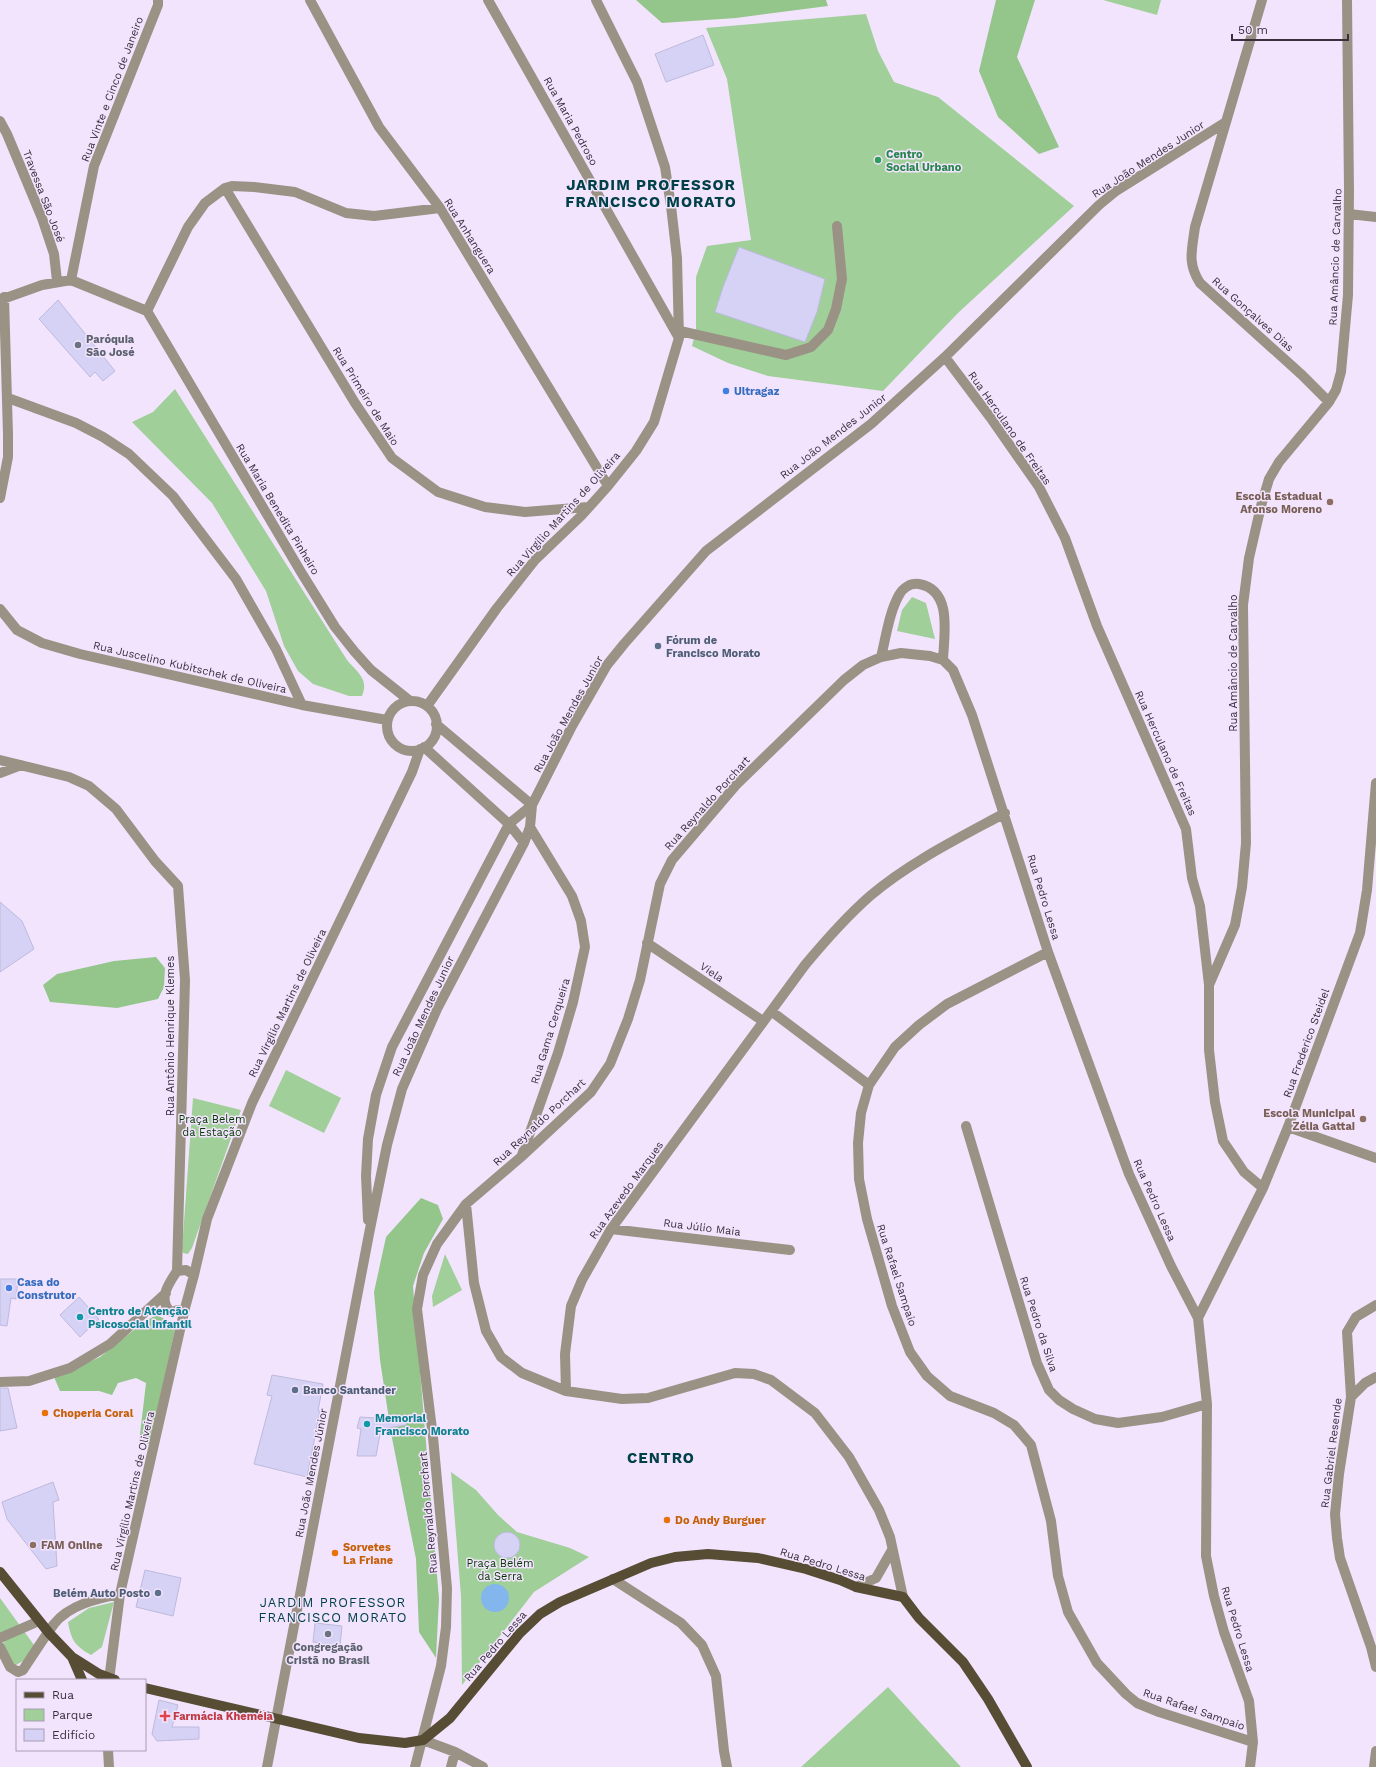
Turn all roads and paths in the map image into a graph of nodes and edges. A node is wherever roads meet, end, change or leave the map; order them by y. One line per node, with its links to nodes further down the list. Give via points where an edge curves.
1 (158, 0): 14 (street, Rua Vinte e Cinco de Janeiro, via 94,166)
2 (310, 0): 10 (street, Rua Anhanguera, via 379,127)
3 (488, 0): 18 (street, Rua Maria Pedroso)
4 (596, 0): 18 (street, Rua Virgílio Martins de Oliveira, via 637,82 665,167 677,258)
5 (1262, 0): 8 (street, Rua Gonçalves Dias)
6 (1347, 0): 11 (street, Rua Amâncio de Carvalho)
7 (0, 121): 15 (street, Travessa São José, via 42,218 54,254)
8 (1226, 122): 19 (street, Rua João Mendes Junior, via 1099,204); 21 (street, Rua Gonçalves Dias, via 1195,227 1191,255 1193,271 1200,283)
9 (225, 188): 10 (street, via 254,187 295,192 346,213 374,216); 17 (street, via 204,202 188,227); 25 (street, Rua Primeiro de Maio, via 355,403 392,458 438,492 485,507 525,512)
10 (440, 208): 23 (street, Rua Anhanguera)
11 (1349, 214): 12 (street); 21 (street, Rua Amâncio de Carvalho, via 1348,295 1341,372 1336,390)
12 (1376, 217)
13 (837, 226): 18 (street, via 842,279 836,309 828,330 811,347 786,355)
14 (71, 280): 15 (street); 17 (street)
15 (58, 281): 16 (street)
16 (2, 298): 20 (street)
17 (147, 311): 29 (street, Rua Maria Benedita Pinheiro, via 335,627 371,670)
18 (679, 334): 23 (street, Rua Virgílio Martins de Oliveira, via 654,422 636,451)
19 (945, 358): 39 (street, Rua João Mendes Junior, via 871,424 706,551 608,665 572,726); 46 (street, Rua Herculano de Freitas, via 1039,487 1065,538 1098,626 1186,829 1192,878 1200,906)
20 (8, 398): 22 (street, via 8,457); 30 (street, via 76,423 103,437 129,454 173,496 236,579 276,649)
21 (1329, 402): 46 (street, Rua Amâncio de Carvalho, via 1279,462 1269,479 1260,506 1249,558 1244,605 1246,843 1242,887 1235,925)
22 (2, 484): 24 (street)
23 (608, 486): 25 (street, Rua Virgílio Martins de Oliveira)
24 (0, 498)
25 (588, 507): 31 (street, Rua Virgílio Martins de Oliveira, via 535,560 501,602)
26 (0, 609): 30 (street, Rua Juscelino Kubitschek de Oliveira, via 17,630 42,643)
27 (881, 657): 28 (street, Rua Reynaldo Porchart, via 901,653); 28 (street, via 899,595 906,586 918,584 932,589 940,596 944,612); 44 (street, Rua Reynaldo Porchart, via 863,665 844,680 736,785 672,860 660,884)
28 (943, 660): 40 (street, Rua Pedro Lessa, via 953,670 972,715)
29 (410, 701): 31 (street); 32 (street, via 396,706)
30 (302, 705): 32 (street, Rua Juscelino Kubitschek de Oliveira)
31 (427, 706): 33 (street, via 433,713)
32 (387, 720): 34 (street, via 392,742 405,750)
33 (436, 724): 34 (street, via 434,736); 39 (street)
34 (422, 748): 41 (street); 60 (street, Rua Virgílio Martins de Oliveira, via 252,1103 207,1219)
35 (0, 760): 36 (street, Rua Antônio Henrique Klemes)
36 (21, 765): 37 (street); 59 (street, Rua Antônio Henrique Klemes, via 69,777 89,786 116,809 178,886 184,980)
37 (0, 773)
38 (1376, 783): 51 (street, Rua Frederico Steidel, via 1367,890 1360,933)
39 (532, 805): 41 (street, Rua João Mendes Junior); 42 (street, Rua João Mendes Junior)
40 (1005, 813): 45 (street, Rua Pedro Lessa); 47 (street, Rua Azevedo Marques, via 919,860 870,896 804,965)
41 (509, 824): 43 (street); 57 (street, Rua João Mendes Junior, via 392,1047 376,1095 368,1139 366,1176)
42 (530, 827): 43 (street, Rua João Mendes Junior); 52 (street, Rua Gama Cerqueira, via 572,896 581,921 584,947 574,1002)
43 (524, 843): 57 (street, Rua João Mendes Junior, via 437,1009 402,1089 387,1145)
44 (647, 943): 48 (street, Viela); 52 (street, Rua Reynaldo Porchart, via 640,980 610,1064 591,1092)
45 (1048, 952): 49 (street, Rua Rafael Sampaio, via 947,1004 895,1047); 64 (street, Rua Pedro Lessa, via 1129,1174)
46 (1209, 985): 54 (street, Rua Herculano de Freitas, via 1209,1050 1223,1141 1244,1172)
47 (771, 1011): 48 (street, Rua Azevedo Marques); 49 (street)
48 (763, 1021): 56 (street, Rua Azevedo Marques)
49 (869, 1085): 88 (street, Rua Rafael Sampaio, via 861,1113 858,1143 859,1179 878,1260 910,1352 926,1376 950,1396 994,1412 1014,1425 1031,1445 1052,1521 1058,1576 1068,1612 1097,1663 1136,1703)
50 (966, 1126): 69 (street, Rua Pedro da Silva, via 1037,1363 1049,1390 1073,1409 1095,1419 1118,1423 1162,1417)
51 (1288, 1127): 53 (street); 54 (street, Rua Frederico Steidel)
52 (521, 1157): 55 (street, Rua Reynaldo Porchart)
53 (1376, 1158)
54 (1264, 1188): 64 (street, Rua Frederico Steidel)
55 (466, 1204): 67 (street, via 474,1283 486,1331 501,1357 522,1373); 87 (street, Rua Reynaldo Porchart, via 437,1244 423,1275 417,1309 433,1437 447,1588 441,1666)
56 (611, 1229): 58 (street, Rua Júlio Maia); 67 (street, Rua Azevedo Marques, via 582,1280 571,1306 565,1354)
57 (369, 1234): 86 (street, Rua João Mendes Júnior)
58 (790, 1250)
59 (177, 1271): 60 (street, via 186,1270); 61 (street)
60 (194, 1275): 63 (street, Rua Virgílio Martins de Oliveira)
61 (166, 1292): 63 (street, via 165,1307 171,1312); 66 (street, via 110,1344 70,1368 29,1381)
62 (1376, 1305): 68 (street, Rua Gabriel Resende, via 1356,1317 1347,1332)
63 (185, 1308): 74 (street, Rua Virgílio Martins de Oliveira)
64 (1198, 1318): 69 (street, Rua Pedro Lessa)
65 (1376, 1377): 68 (street, via 1365,1383)
66 (0, 1382)
67 (566, 1391): 70 (street, via 622,1399 648,1398 735,1372 754,1374 771,1380 815,1413 849,1457 879,1510 890,1537)
68 (1351, 1397): 81 (street, Rua Gabriel Resende, via 1338,1481 1336,1538 1340,1558)
69 (1207, 1404): 88 (street, Rua Pedro Lessa, via 1206,1556 1224,1632 1249,1701)
70 (892, 1550): 73 (street, via 876,1578); 75 (street)
71 (0, 1572): 76 (main road)
72 (613, 1579): 73 (main road, Rua Pedro Lessa, via 651,1563 675,1557 708,1554 758,1558 806,1569); 87 (main road, Rua Pedro Lessa, via 560,1602 540,1614 519,1634 450,1718); 97 (street, via 681,1623 702,1645 716,1676)
73 (856, 1587): 75 (main road, Rua Pedro Lessa)
74 (120, 1594): 77 (street, via 74,1608 60,1618); 84 (street, Rua Virgílio Martins de Oliveira)
75 (903, 1597): 98 (main road, via 919,1618 963,1662 988,1699)
76 (39, 1621): 77 (main road); 78 (street)
77 (49, 1633): 79 (street, via 23,1670 18,1672 10,1667); 80 (main road)
78 (0, 1638)
79 (0, 1647)
80 (72, 1657): 82 (main road); 83 (main road)
81 (1376, 1667)
82 (82, 1679)
83 (109, 1679)
84 (111, 1679)
85 (146, 1688): 86 (main road)
86 (276, 1718): 87 (main road, via 366,1739 405,1743); 93 (street)
87 (423, 1740): 91 (street); 94 (street, Rua Reynaldo Porchart)
88 (1253, 1742): 99 (street, Rua Pedro Lessa)
89 (108, 1751): 92 (street)
90 (1376, 1751): 100 (street)
91 (455, 1752): 95 (street); 96 (street)
92 (109, 1767)
93 (267, 1767)
94 (415, 1767)
95 (451, 1767)
96 (483, 1767)
97 (727, 1767)
98 (1027, 1767)
99 (1250, 1767)
100 (1374, 1767)

